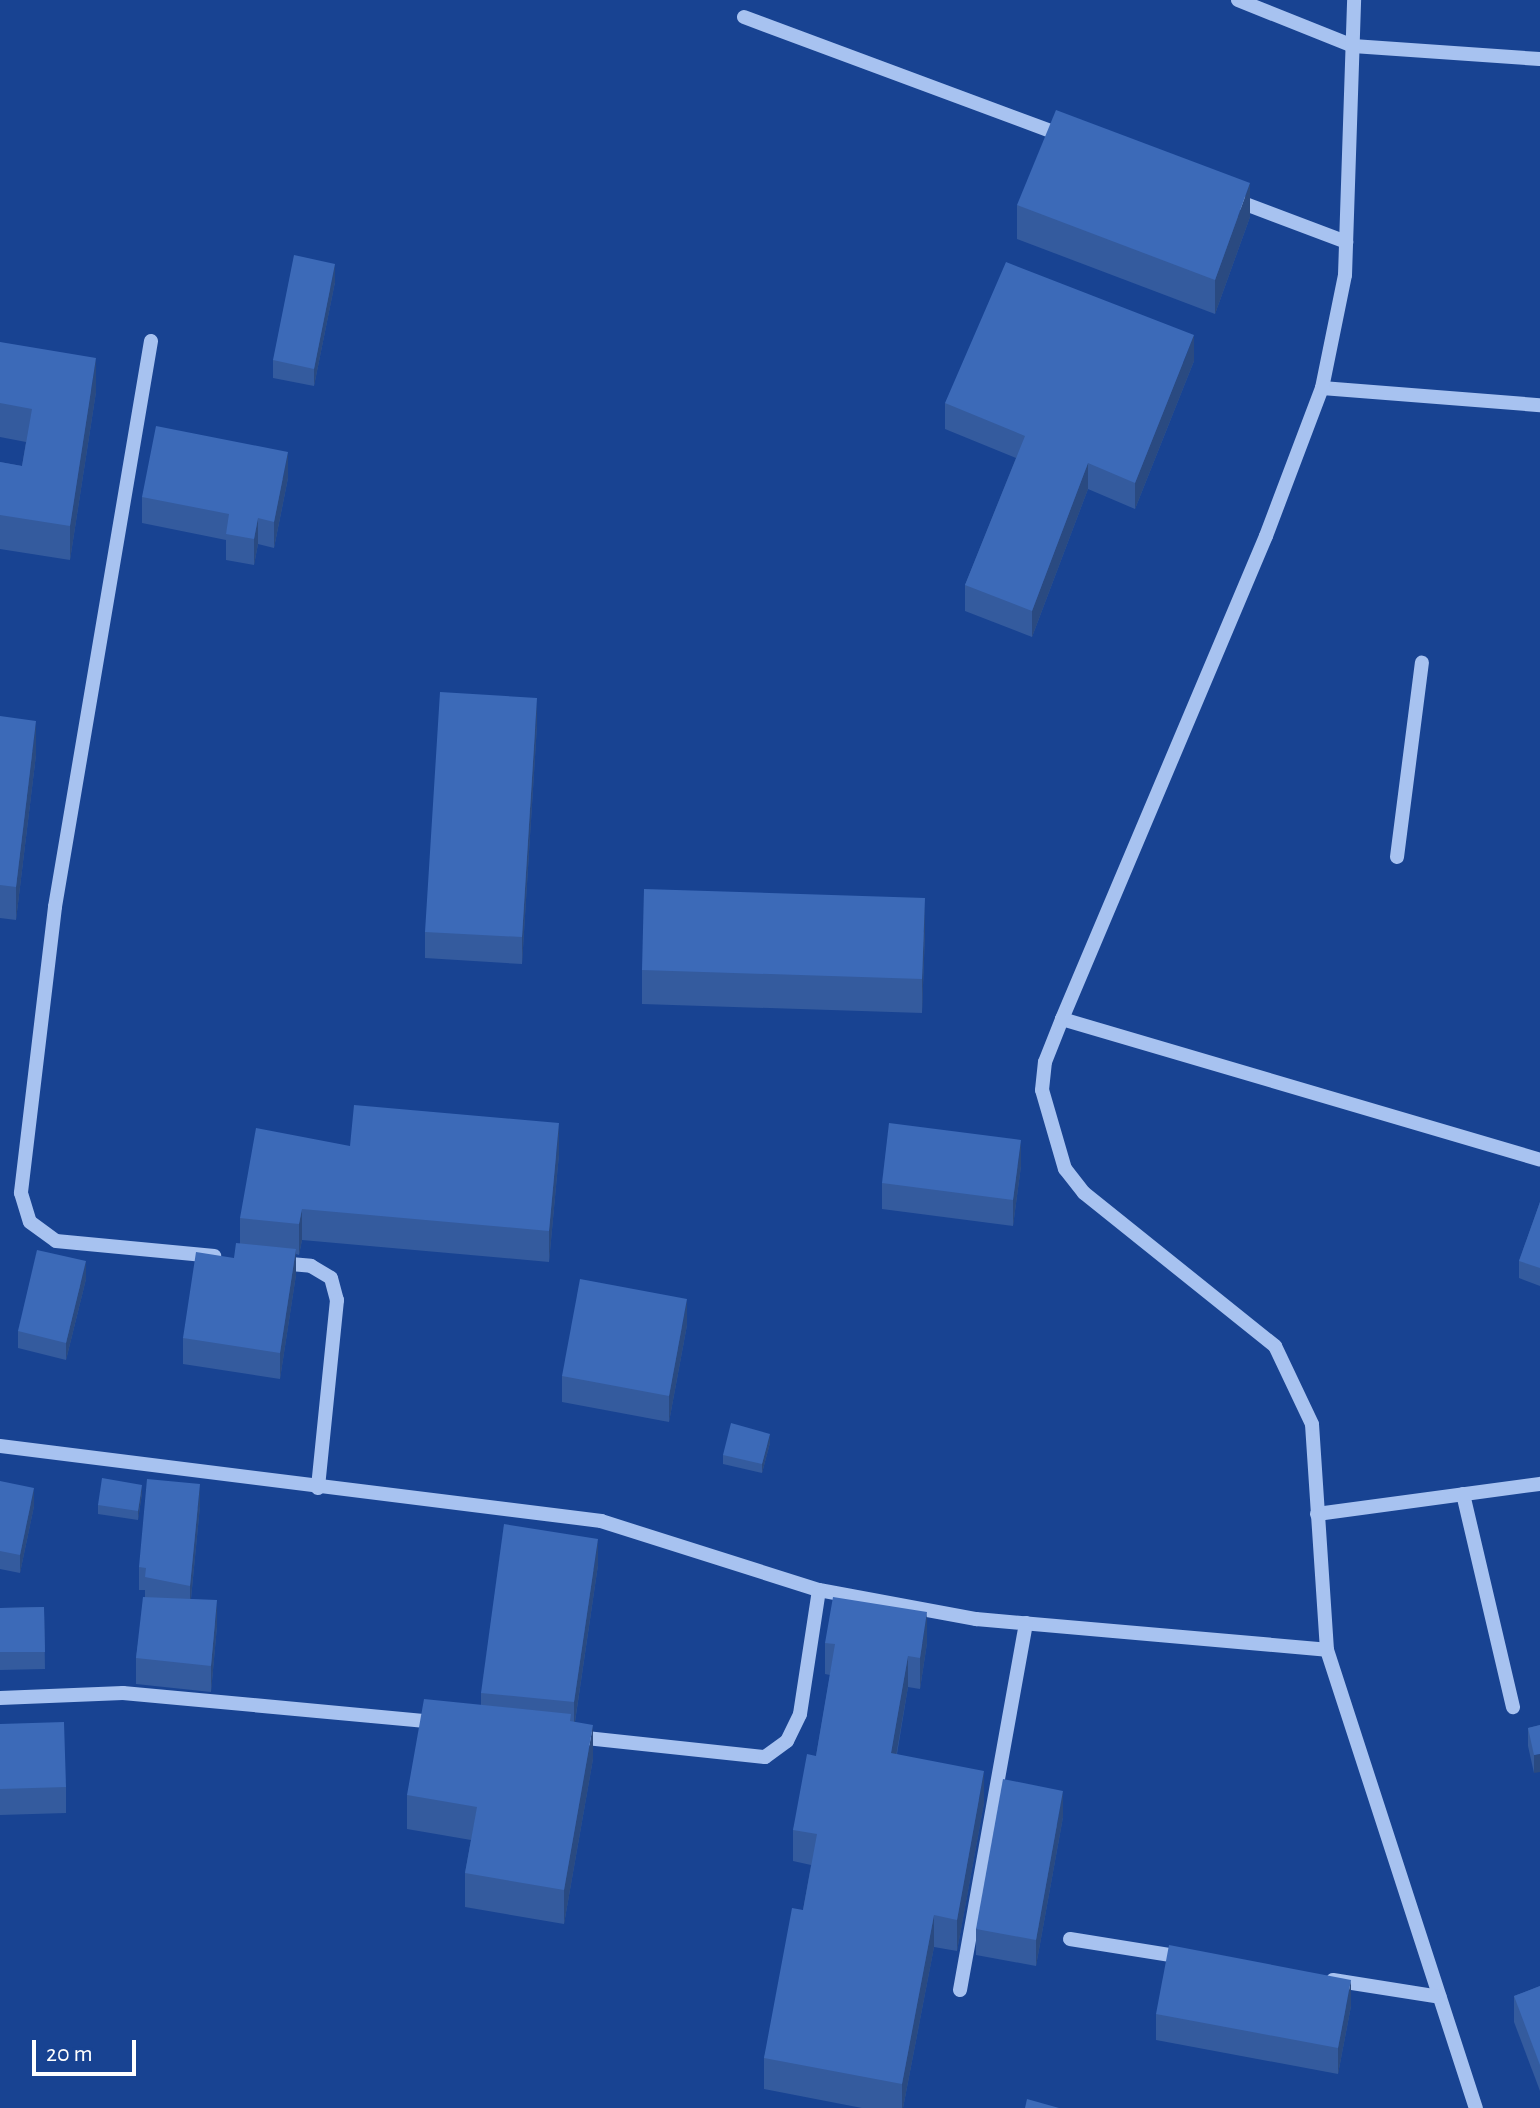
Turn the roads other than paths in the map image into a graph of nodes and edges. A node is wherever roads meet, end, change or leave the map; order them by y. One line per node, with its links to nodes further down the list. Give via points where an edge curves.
1 (1238, 0): 4 (street)
2 (1354, 0): 4 (street)
3 (744, 17): 6 (street)
4 (1353, 46): 5 (street); 8 (street)
5 (1540, 59)
6 (1082, 143)
7 (1214, 192): 8 (street)
8 (1346, 242): 10 (street, via 1345,275)
9 (151, 341): 16 (street, via 55,907 21,1193 30,1222 56,1241)
10 (1322, 388): 11 (street); 14 (street, via 1261,548)
11 (1540, 405)
12 (1422, 663): 13 (street)
13 (1397, 857)
14 (1062, 1019): 15 (street); 22 (street, via 1045,1062 1042,1090 1065,1169 1084,1193 1275,1346 1312,1424)
15 (1540, 1160)
16 (236, 1259)
17 (266, 1262): 20 (street, via 311,1266 331,1278 337,1300)
18 (0, 1446): 20 (street)
19 (1540, 1484): 21 (street)
20 (318, 1488): 23 (street, via 601,1521)
21 (1463, 1494): 22 (street); 27 (street)
22 (1317, 1514): 25 (street)
23 (819, 1590): 24 (street); 29 (street, via 800,1714 787,1741 765,1757)
24 (1026, 1623): 25 (street); 33 (street)
25 (1327, 1650): 34 (street)
26 (0, 1698): 28 (street, via 123,1693)
27 (1513, 1707)
28 (448, 1723)
29 (559, 1735)
30 (1070, 1939): 31 (street)
31 (1193, 1958)
32 (1316, 1977): 34 (street)
33 (960, 1990)
34 (1440, 1997): 35 (street)
35 (1476, 2108)

